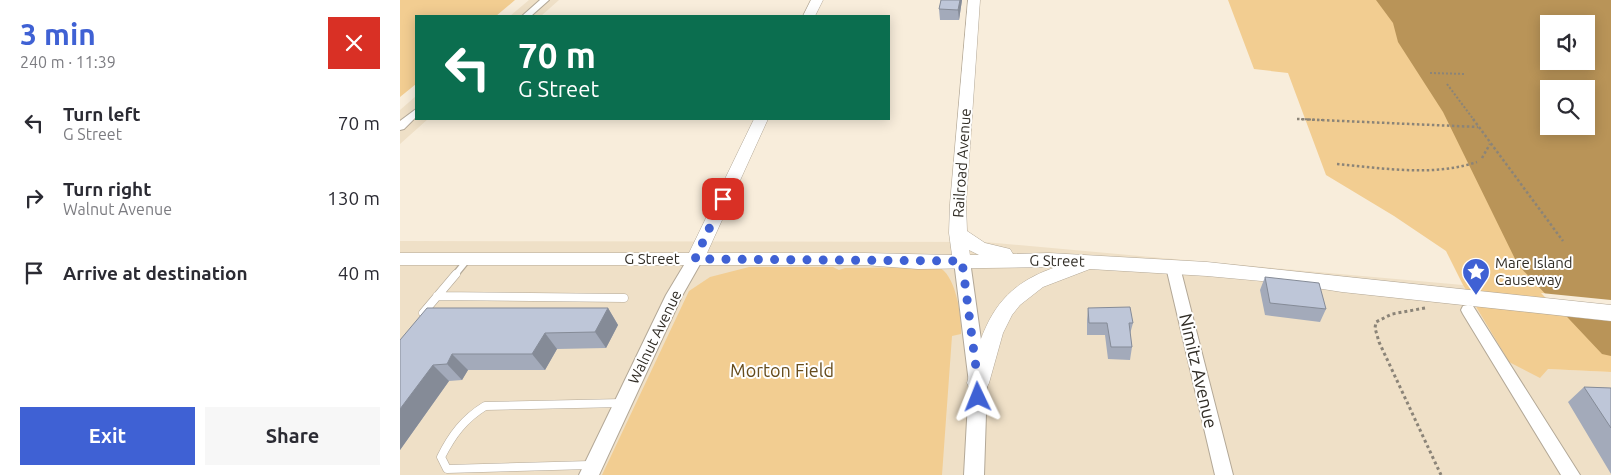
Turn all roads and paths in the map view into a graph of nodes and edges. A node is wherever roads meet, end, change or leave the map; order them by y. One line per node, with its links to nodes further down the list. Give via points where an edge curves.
1 (545, 0): 4 (street)
2 (817, 0): 5 (main road)
3 (974, 0): 18 (main road, Railroad Avenue)
4 (527, 15)
5 (810, 15)
6 (1430, 73): 7 (path)
7 (1466, 74)
8 (1447, 84): 13 (path)
9 (415, 113): 12 (street)
10 (1298, 119): 13 (path)
11 (760, 120): 22 (main road, Walnut Avenue)
12 (400, 127)
13 (1479, 127): 14 (path)
14 (1490, 142): 15 (path); 19 (path)
15 (1482, 158)
16 (1477, 162): 17 (path, via 1466,167 1439,169)
17 (1337, 164)
18 (958, 233): 23 (main road, via 984,251); 24 (main road, Railroad Avenue)
19 (1563, 241)
20 (400, 259): 21 (main road, G Street)
21 (468, 259): 22 (main road, G Street); 28 (lane)
22 (695, 259): 24 (main road, G Street); 36 (street, Walnut Avenue, via 674,295)
23 (1049, 260): 24 (main road, G Street); 25 (main road, G Street)
24 (962, 261): 35 (street, Railroad Avenue)
25 (1092, 262): 26 (main road, G Street); 35 (main road, via 1046,278 1012,301 995,329)
26 (1173, 267): 27 (main road); 39 (street, Nimitz Avenue)
27 (1340, 281): 30 (main road); 32 (main road)
28 (437, 296): 29 (lane); 34 (lane)
29 (624, 298)
30 (1611, 303)
31 (1468, 310): 41 (street)
32 (1611, 313)
33 (1392, 314): 40 (path, via 1376,322 1376,334)
34 (418, 319)
35 (978, 383): 38 (street, Railroad Avenue)
36 (623, 403): 37 (street, Walnut Avenue); 37 (lane, via 485,406 467,417 452,435 441,457 447,469)
37 (591, 470)
38 (974, 475)
39 (1224, 475)
40 (1441, 475)
41 (1571, 475)

